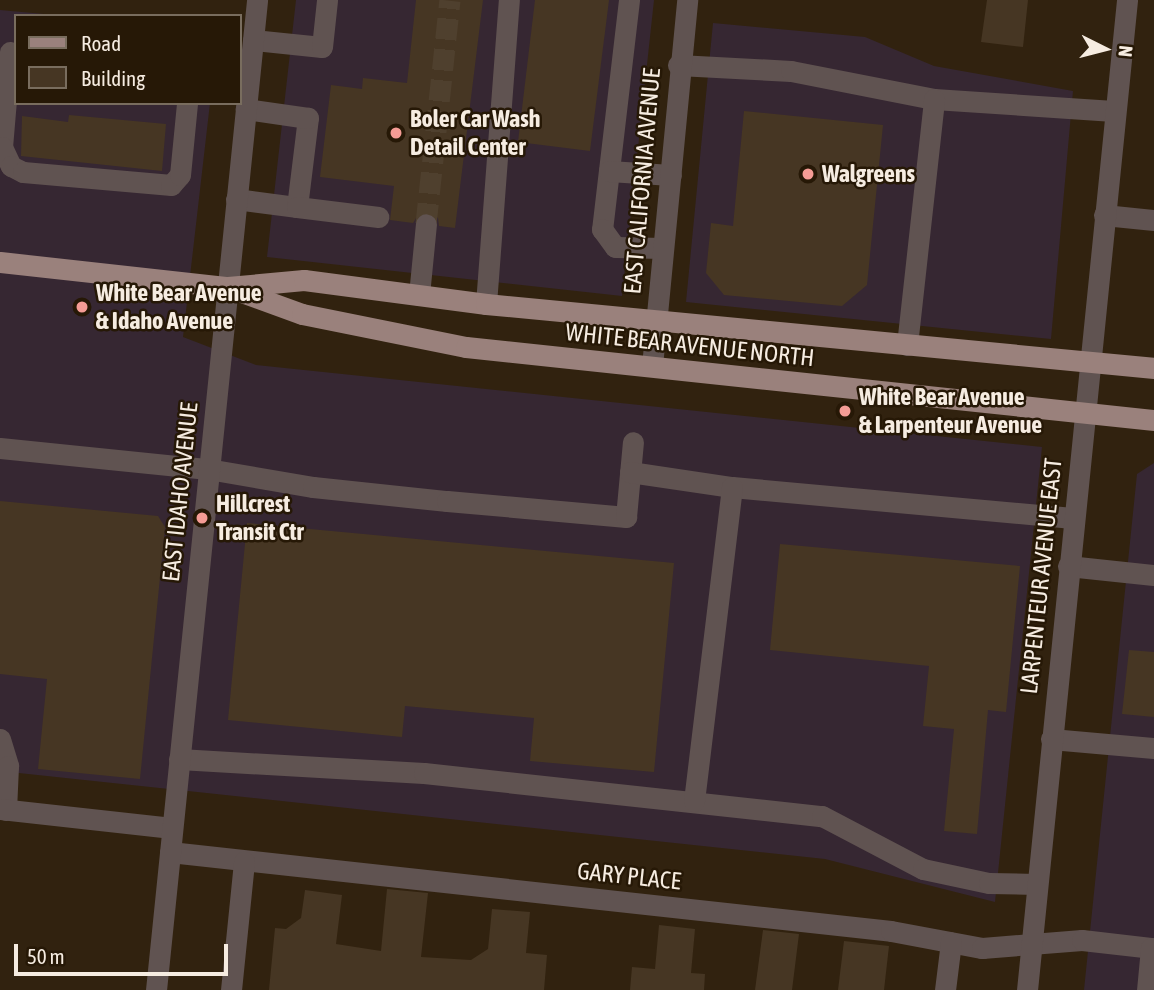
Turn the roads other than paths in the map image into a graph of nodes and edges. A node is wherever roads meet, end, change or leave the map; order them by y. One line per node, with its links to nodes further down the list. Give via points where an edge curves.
1 (257, 0): 7 (street, EAST IDAHO AVENUE)
2 (327, 0): 7 (street, via 322,47)
3 (509, 0): 27 (street)
4 (629, 0): 15 (street)
5 (687, 0): 9 (street, EAST CALIFORNIA AVENUE)
6 (1127, 0): 14 (street, LARPENTEUR AVENUE EAST)
7 (253, 40): 10 (street, EAST IDAHO AVENUE)
8 (8, 52): 12 (street, via 2,147 11,166 23,172 171,185 180,174)
9 (678, 65): 11 (street, via 791,71); 16 (street, EAST CALIFORNIA AVENUE)
10 (244, 79): 13 (street, EAST IDAHO AVENUE)
11 (934, 99): 14 (street); 29 (street)
12 (187, 105)
13 (246, 109): 17 (street, EAST IDAHO AVENUE); 18 (street, via 308,118)
14 (1114, 111): 19 (street, LARPENTEUR AVENUE EAST)
15 (609, 171): 16 (street); 23 (street, via 602,229 607,240 615,247)
16 (671, 175): 23 (street, EAST CALIFORNIA AVENUE)
17 (236, 199): 18 (street); 25 (street, EAST IDAHO AVENUE)
18 (297, 206): 20 (street)
19 (1104, 215): 21 (street); 30 (street, LARPENTEUR AVENUE EAST)
20 (378, 217)
21 (1154, 220)
22 (426, 225): 26 (street)
23 (663, 248): 28 (street, EAST CALIFORNIA AVENUE)
24 (0, 262): 25 (main road, WHITE BEAR AVENUE NORTH)
25 (228, 287): 26 (main road, WHITE BEAR AVENUE NORTH, via 304,280); 31 (main road, WHITE BEAR AVENUE NORTH, via 302,314 440,342); 37 (street, EAST IDAHO AVENUE)
26 (419, 295): 27 (main road, WHITE BEAR AVENUE NORTH)
27 (486, 304): 28 (main road, WHITE BEAR AVENUE NORTH)
28 (656, 320): 29 (main road, WHITE BEAR AVENUE NORTH); 31 (street, EAST CALIFORNIA AVENUE)
29 (907, 345): 30 (main road, WHITE BEAR AVENUE NORTH)
30 (1089, 363): 32 (main road, WHITE BEAR AVENUE NORTH); 33 (street, LARPENTEUR AVENUE EAST)
31 (652, 366): 33 (main road, WHITE BEAR AVENUE NORTH)
32 (1154, 368)
33 (1084, 413): 34 (main road, WHITE BEAR AVENUE NORTH); 40 (street, LARPENTEUR AVENUE EAST)
34 (1154, 420)
35 (633, 442): 38 (street)
36 (0, 449): 37 (street)
37 (208, 468): 38 (street, via 327,488 626,517); 46 (street, EAST IDAHO AVENUE)
38 (630, 472): 39 (street)
39 (732, 487): 40 (street); 47 (street)
40 (1073, 518): 41 (street, LARPENTEUR AVENUE EAST)
41 (1069, 566): 42 (street); 44 (street, LARPENTEUR AVENUE EAST)
42 (1154, 575)
43 (0, 739): 48 (street, via 8,766)
44 (1051, 739): 45 (street); 52 (street, LARPENTEUR AVENUE EAST)
45 (1154, 748)
46 (179, 759): 47 (street, via 424,773); 49 (street, EAST IDAHO AVENUE)
47 (694, 802): 52 (street, via 822,816 923,869 989,883)
48 (3, 810): 49 (street)
49 (172, 828): 50 (street, EAST IDAHO AVENUE)
50 (170, 852): 51 (street, GARY PLACE); 55 (street, EAST IDAHO AVENUE)
51 (244, 862): 53 (street, GARY PLACE, via 878,929); 56 (street)
52 (1036, 884): 54 (street, LARPENTEUR AVENUE EAST)
53 (950, 942): 54 (street, GARY PLACE, via 982,948); 57 (street)
54 (1031, 944): 58 (street, LARPENTEUR AVENUE EAST); 59 (street, GARY PLACE, via 1082,940 1151,948)
55 (156, 990)
56 (231, 990)
57 (946, 990)
58 (1027, 990)
59 (1147, 990)

